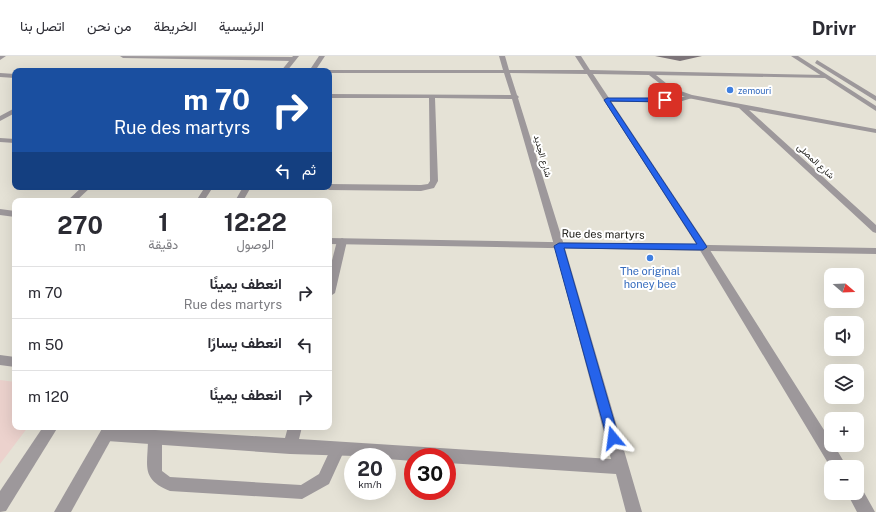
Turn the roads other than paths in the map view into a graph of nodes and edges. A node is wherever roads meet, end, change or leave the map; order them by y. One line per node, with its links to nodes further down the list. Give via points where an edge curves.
1 (4, 56): 10 (street)
2 (123, 56): 11 (street)
3 (322, 56): 13 (street)
4 (502, 56): 15 (street, شارع الجديد)
5 (578, 56): 16 (street)
6 (658, 56): 7 (main road, via 680,59)
7 (699, 56)
8 (794, 56): 20 (street)
9 (806, 56): 25 (street)
10 (0, 58)
11 (294, 58): 12 (street)
12 (286, 68)
13 (314, 68)
14 (332, 71): 15 (street)
15 (508, 72): 16 (street); 23 (street, شارع الجديد)
16 (588, 72): 17 (street); 26 (street)
17 (651, 74): 20 (street); 24 (street, via 670,89)
18 (0, 75): 19 (street)
19 (12, 76)
20 (825, 77): 28 (street)
21 (332, 96): 22 (street)
22 (432, 97): 23 (street); 34 (street, via 434,181 431,186)
23 (516, 97): 42 (street, شارع الجديد)
24 (690, 97): 26 (lane, via 679,100); 27 (street)
25 (876, 99)
26 (607, 100): 43 (street)
27 (742, 107): 31 (street); 39 (street, شارع المصلى)
28 (876, 109)
29 (12, 112): 30 (street)
30 (0, 119)
31 (876, 131)
32 (0, 140): 33 (street)
33 (12, 141)
34 (332, 187)
35 (84, 190): 36 (street)
36 (74, 198)
37 (0, 212): 38 (street)
38 (12, 214)
39 (876, 230)
40 (332, 241): 41 (street, Rue des martyrs)
41 (342, 242): 42 (street, Rue des martyrs); 45 (street)
42 (559, 246): 43 (street, Rue des martyrs); 55 (street, شارع الجديد)
43 (703, 247): 44 (street, Rue des martyrs); 54 (street)
44 (876, 251)
45 (332, 281)
46 (0, 360): 47 (street)
47 (12, 362)
48 (49, 430): 57 (street)
49 (294, 430): 52 (street)
50 (109, 431): 51 (street); 58 (street)
51 (155, 438): 52 (street); 53 (lane, via 155,474 170,484 302,492 324,479)
52 (290, 447): 53 (street)
53 (338, 449): 55 (street)
54 (835, 460)
55 (621, 467): 59 (street, شارع الجديد)
56 (859, 500): 60 (street)
57 (0, 505)
58 (62, 512)
59 (634, 512)
60 (867, 512)

